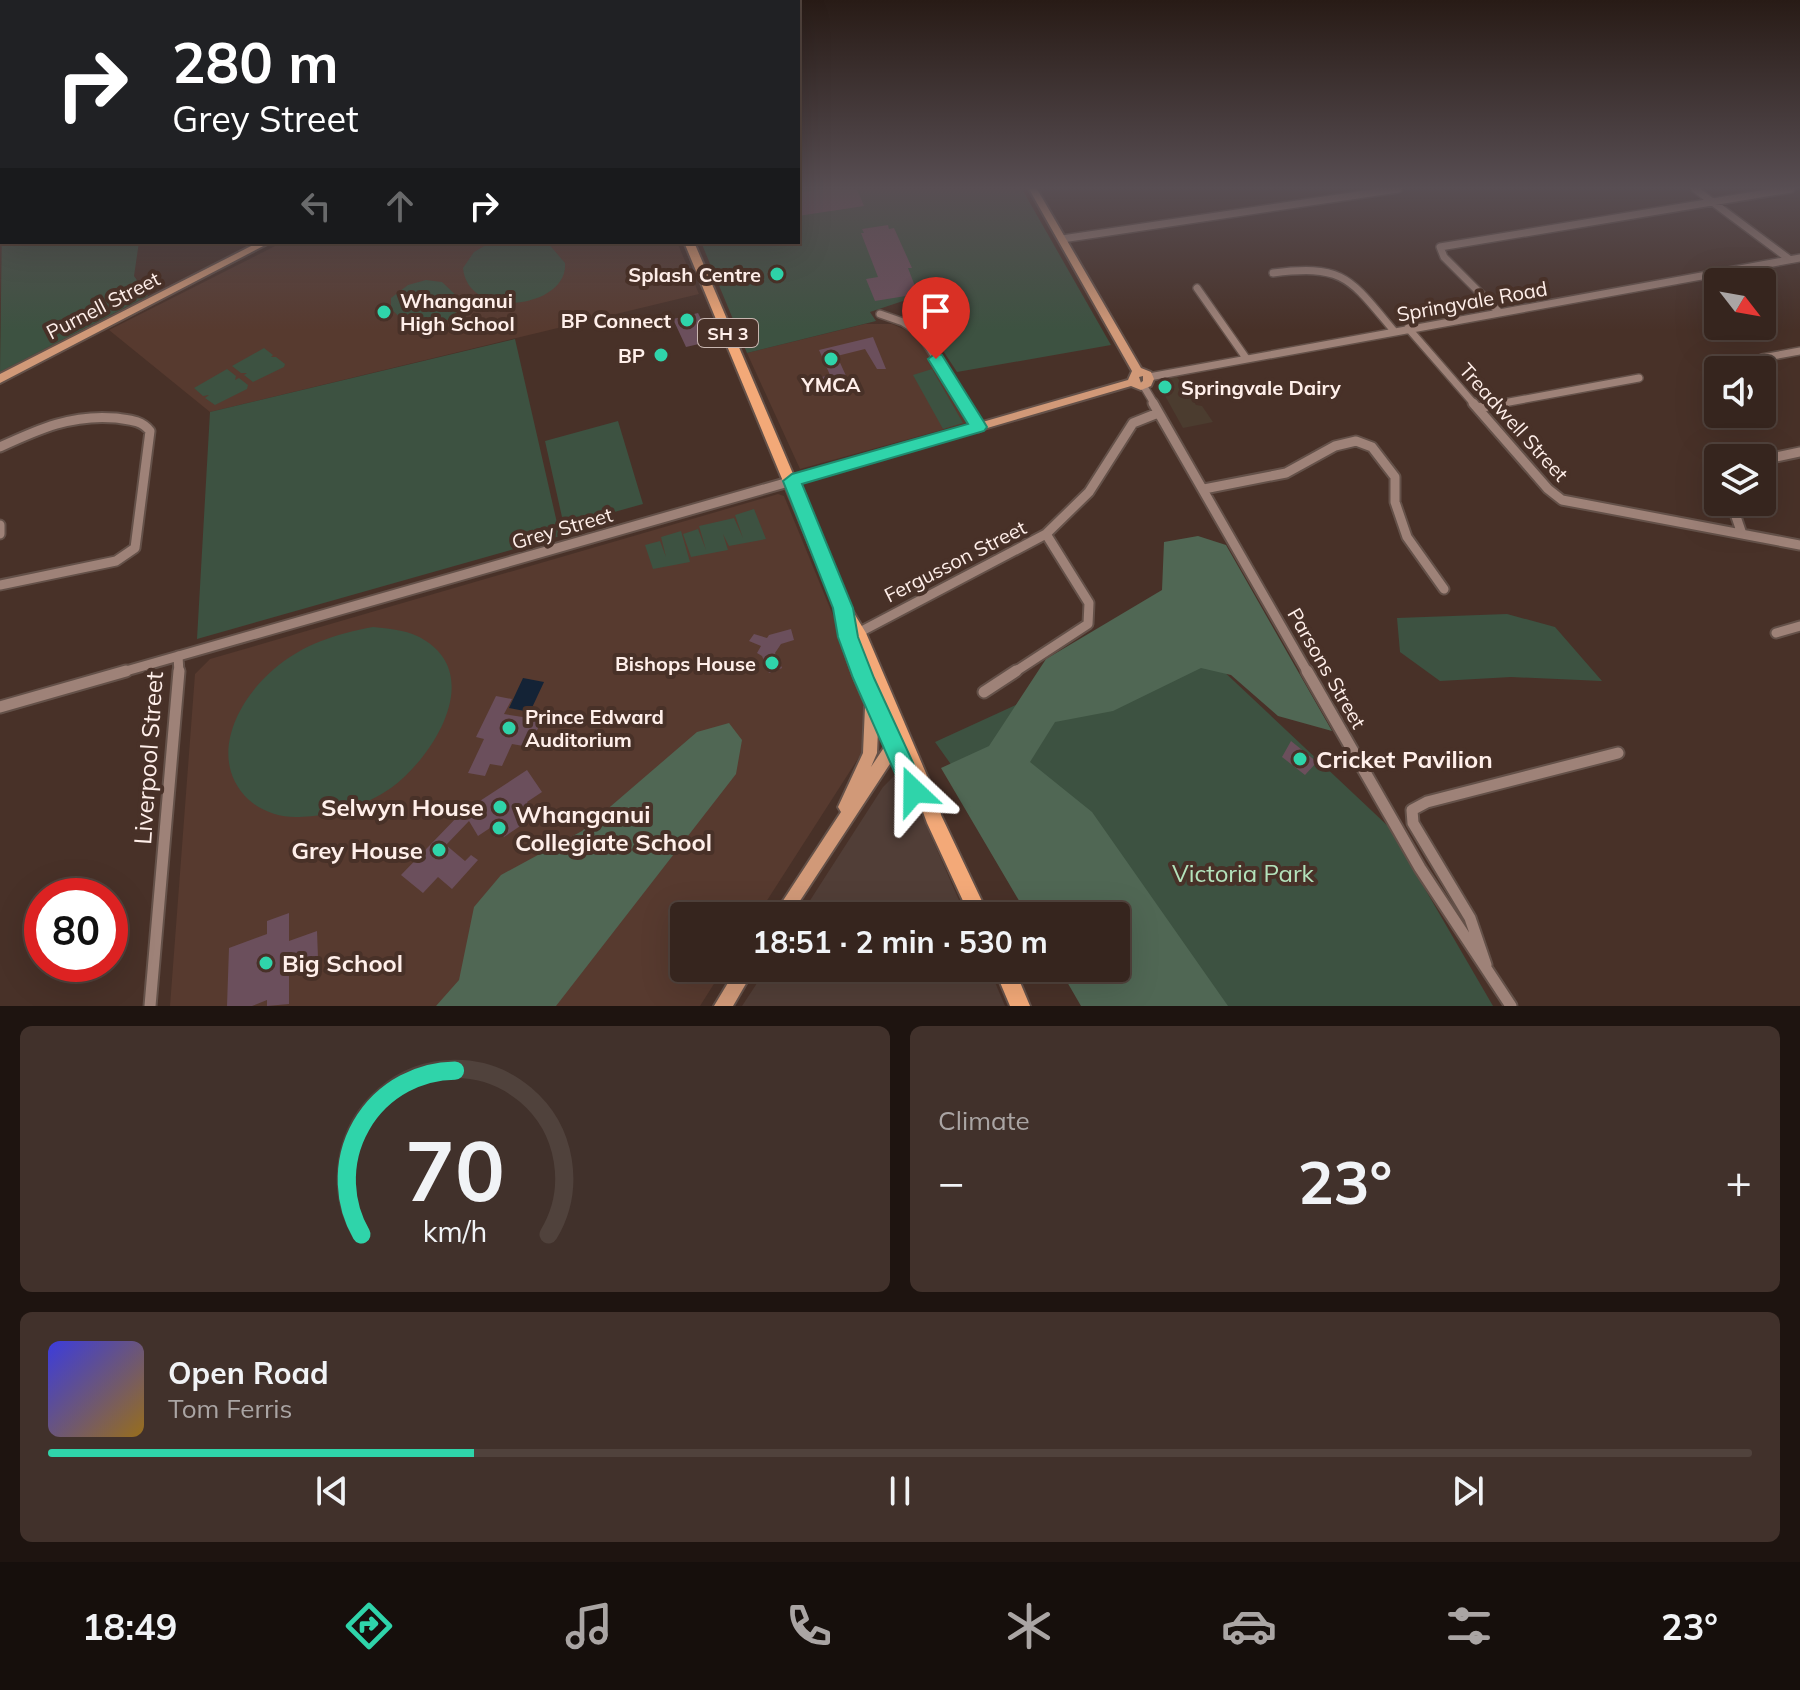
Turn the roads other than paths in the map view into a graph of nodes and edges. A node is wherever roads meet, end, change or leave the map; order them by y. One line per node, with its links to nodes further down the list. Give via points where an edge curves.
1 (1060, 236): 5 (main road, Parsons Street)
2 (1083, 236): 5 (street)
3 (1507, 236): 12 (street, via 1440,247)
4 (1758, 236): 9 (street)
5 (1062, 239): 21 (main road, Parsons Street)
6 (262, 244): 20 (main road, Purnell Street)
7 (690, 244): 28 (highway, SH 3)
8 (1800, 258): 9 (street, Springvale Road)
9 (1789, 259): 12 (street, Springvale Road)
10 (1273, 273): 15 (street, via 1312,267 1335,271)
11 (1197, 288): 18 (street)
12 (1499, 312): 14 (street, Springvale Road)
13 (880, 314): 24 (street, via 920,333)
14 (1408, 328): 15 (street, Springvale Road); 22 (street, Treadwell Street)
15 (1394, 331): 18 (street, Springvale Road)
16 (1800, 351): 17 (street)
17 (1773, 356)
18 (1246, 358): 21 (street, Springvale Road)
19 (1639, 378): 22 (street)
20 (0, 379)
21 (1141, 379): 23 (street, Parsons Street); 24 (main road, Grey Street)
22 (1478, 408): 34 (street, Treadwell Street, via 1562,500)
23 (1158, 413): 29 (street, Parsons Street); 33 (street, Fergusson Street, via 1133,423 1089,492)
24 (978, 427): 28 (main road, Grey Street)
25 (0, 447): 36 (street, via 80,414 137,421 150,431 135,548 116,561)
26 (1800, 452): 27 (street)
27 (1776, 457)
28 (792, 481): 38 (highway, SH 3); 42 (street, Grey Street)
29 (1204, 489): 37 (street, via 1286,473 1335,446 1367,444 1395,477 1398,516 1428,573); 54 (street, Parsons Street, via 1420,868)
30 (1736, 516): 34 (street)
31 (0, 525): 32 (street)
32 (0, 534)
33 (1046, 534): 40 (street, Fergusson Street); 44 (street, via 1089,603 1088,624)
34 (1742, 534): 35 (street, Treadwell Street)
35 (1800, 545)
36 (0, 585)
37 (1444, 589)
38 (843, 608): 40 (highway, SH 3); 43 (highway, SH 3)
39 (1800, 626): 41 (street)
40 (858, 633): 46 (highway, SH 3)
41 (1776, 633)
42 (178, 656): 45 (street, Grey Street); 57 (street, Liverpool Street)
43 (864, 678): 46 (highway, SH 3); 51 (main road, via 873,718 870,753)
44 (984, 692)
45 (0, 707)
46 (898, 740): 48 (highway, SH 3); 49 (main road); 50 (highway, SH 3)
47 (1618, 753): 54 (street, via 1412,810 1421,837 1470,918)
48 (905, 769): 49 (main road); 50 (highway, SH 3)
49 (879, 770): 51 (main road)
50 (933, 817): 53 (highway, SH 3)
51 (833, 835): 52 (main road)
52 (790, 902)
53 (973, 902)
54 (1489, 974): 60 (street, Parsons Street)
55 (738, 982): 58 (main road)
56 (1010, 982): 59 (highway)
57 (150, 1006)
58 (723, 1006)
59 (1020, 1006)
60 (1511, 1006)

